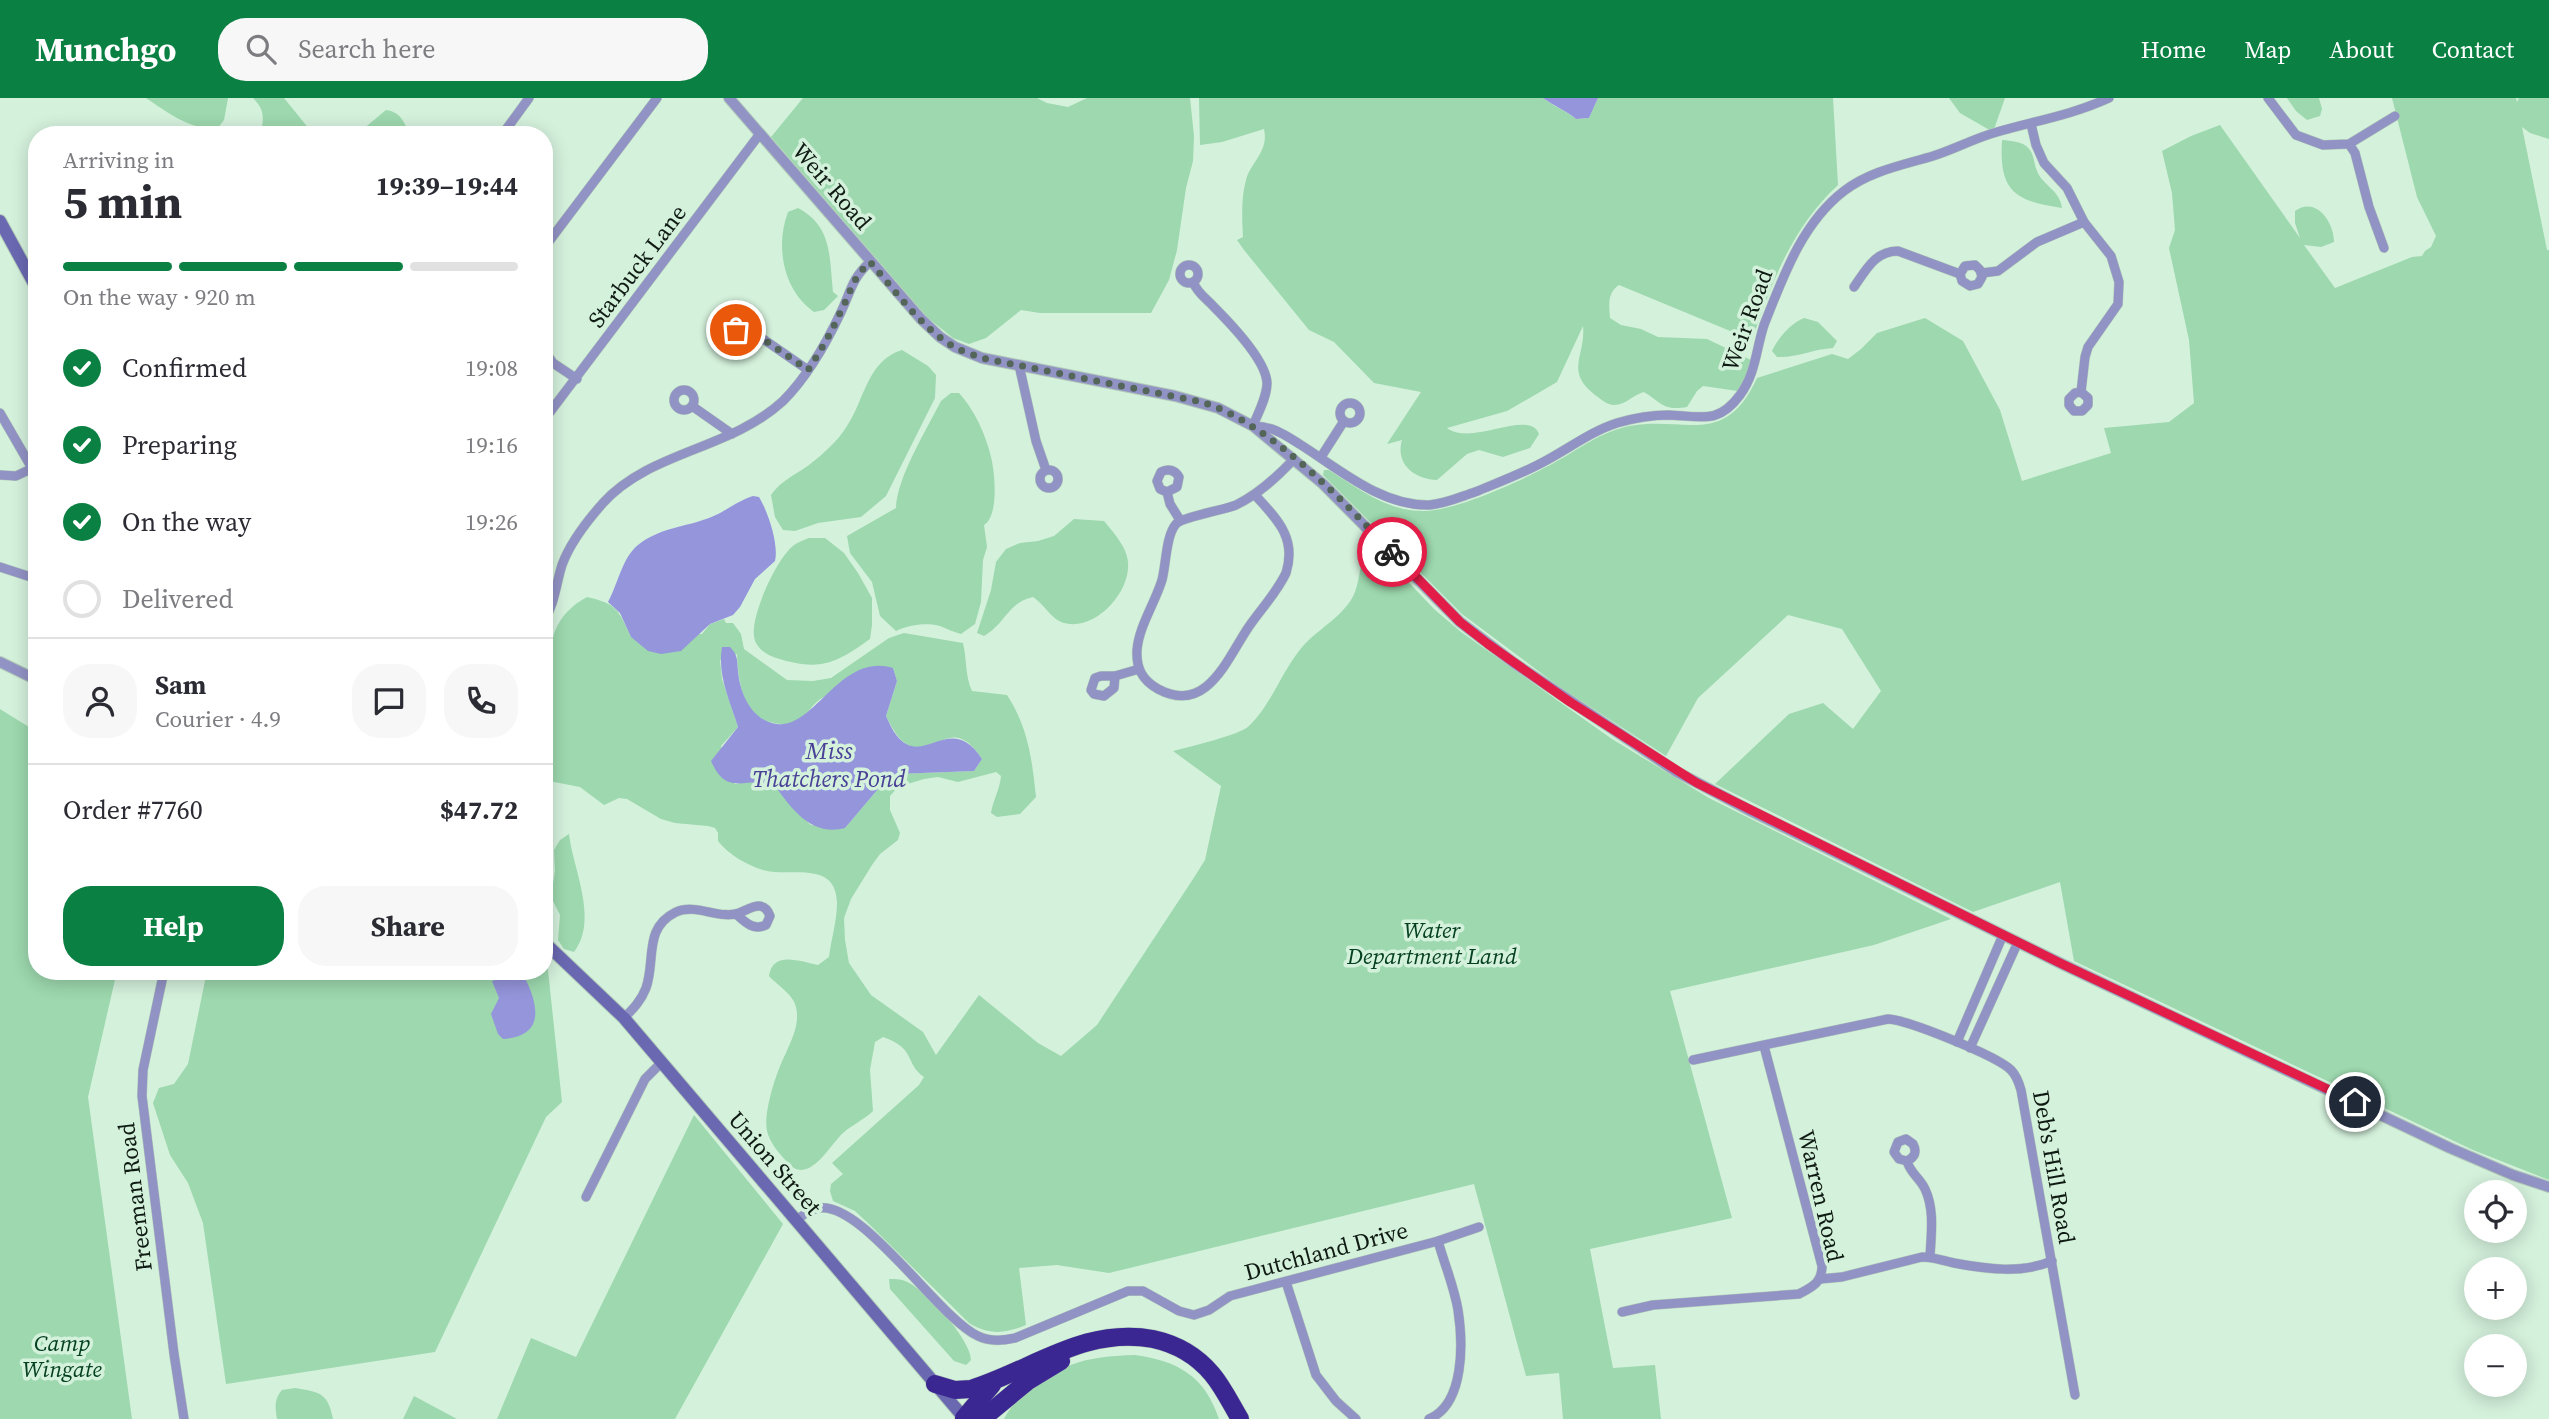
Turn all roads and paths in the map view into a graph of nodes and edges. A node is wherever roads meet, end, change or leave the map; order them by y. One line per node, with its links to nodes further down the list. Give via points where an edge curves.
1 (529, 98): 8 (street)
2 (657, 98): 13 (street)
3 (2109, 98): 7 (street, Weir Road)
4 (2268, 98): 10 (street, via 2296,135 2323,145)
5 (731, 99): 9 (street, Weir Road)
6 (2395, 116): 10 (street)
7 (2031, 124): 12 (street, via 2044,163 2067,188); 33 (street, Weir Road, via 1873,174 1831,202 1798,244 1764,327 1748,383 1717,415 1657,415 1621,422 1599,429 1523,473 1434,504 1396,501)
8 (509, 126)
9 (759, 135): 15 (street, Weir Road); 25 (street, Starbuck Lane)
10 (2350, 145): 14 (street)
11 (0, 221): 16 (main road)
12 (2084, 222): 17 (street, via 2037,242 1998,271); 26 (street, via 2111,256 2120,294 2114,312 2088,347)
13 (553, 236)
14 (2384, 248)
15 (870, 262): 23 (street, Weir Road, via 949,344 982,358); 24 (street, via 852,282 841,312)
16 (28, 272)
17 (1982, 273): 18 (street, via 1970,264); 18 (street, via 1973,286 1964,284)
18 (1960, 274): 20 (street, via 1890,251 1874,260)
19 (1193, 282): 31 (street, via 1262,367 1265,394)
20 (1854, 287)
21 (753, 332): 24 (street)
22 (553, 362): 25 (street)
23 (1019, 365): 31 (street, Weir Road, via 1202,402); 36 (street)
24 (808, 370): 32 (street, via 781,402)
25 (577, 379): 28 (street, Starbuck Lane)
26 (2081, 393)
27 (692, 406): 32 (street)
28 (553, 409)
29 (0, 413): 34 (street)
30 (1344, 421): 33 (street)
31 (1253, 425): 33 (street, Weir Road, via 1272,428); 35 (street, Weir Road)
32 (732, 435): 44 (street, via 644,471 612,494 567,554)
33 (1321, 457)
34 (28, 459)
35 (1294, 459): 40 (street); 50 (street, Weir Road, via 1460,622 1570,702 1697,783)
36 (1046, 470)
37 (28, 473): 38 (street)
38 (0, 475)
39 (1167, 492): 41 (street)
40 (1255, 495): 41 (street); 46 (street, via 1283,529 1290,547 1278,588 1205,689 1166,693 1149,684)
41 (1180, 520): 46 (street, via 1171,535 1162,578 1140,635)
42 (0, 567): 43 (street)
43 (28, 576)
44 (553, 602)
45 (0, 662): 47 (street)
46 (1139, 669): 48 (street)
47 (28, 676)
48 (1115, 676)
49 (736, 914): 54 (street, via 687,909 662,922 653,937 646,988)
50 (2004, 935): 51 (street, Weir Road); 55 (street)
51 (2018, 942): 57 (street); 61 (street, Weir Road, via 2450,1148)
52 (553, 951): 54 (main road, Union Street)
53 (162, 980): 75 (street, Freeman Road, via 142,1096)
54 (624, 1018): 59 (main road, Union Street)
55 (1957, 1042): 56 (street, Deb's Hill Road, via 1888,1019); 57 (street, Deb's Hill Road)
56 (1764, 1046): 58 (street, Deb's Hill Road); 68 (street, Warren Road, via 1822,1266)
57 (1970, 1048): 67 (street, Deb's Hill Road, via 2011,1070 2019,1083)
58 (1693, 1060)
59 (661, 1063): 62 (street, via 645,1079); 63 (main road, Union Street)
60 (1907, 1160): 66 (street, via 1927,1192)
61 (2549, 1187)
62 (586, 1197)
63 (796, 1220): 69 (street, Dutchland Drive, via 819,1208 851,1218 961,1326 990,1340 1015,1338 1136,1290 1185,1314 1203,1313 1230,1296); 72 (main road, Union Street)
64 (1479, 1227): 65 (street, Dutchland Drive)
65 (1438, 1241): 69 (street, Dutchland Drive); 82 (street, via 1458,1308 1459,1354 1454,1394 1443,1410)
66 (1930, 1257): 67 (street, via 2005,1269); 68 (street)
67 (2052, 1261): 73 (street, Deb's Hill Road)
68 (1820, 1279): 70 (street, Warren Road, via 1799,1294 1653,1305)
69 (1286, 1282): 81 (street, via 1316,1375)
70 (1622, 1312)
71 (1000, 1379): 72 (highway, via 966,1391); 76 (highway); 80 (highway, via 1081,1343 1114,1337 1148,1338 1175,1346 1198,1360 1218,1382)
72 (935, 1384): 76 (main road, Union Street)
73 (2075, 1395)
74 (1008, 1398): 77 (highway); 78 (highway); 79 (highway, via 1040,1373 1075,1356 1101,1349 1141,1348 1175,1357 1194,1370 1213,1391)
75 (184, 1419)
76 (964, 1419)
77 (982, 1419)
78 (999, 1419)
79 (1224, 1419)
80 (1240, 1419)
81 (1356, 1419)
82 (1429, 1419)

